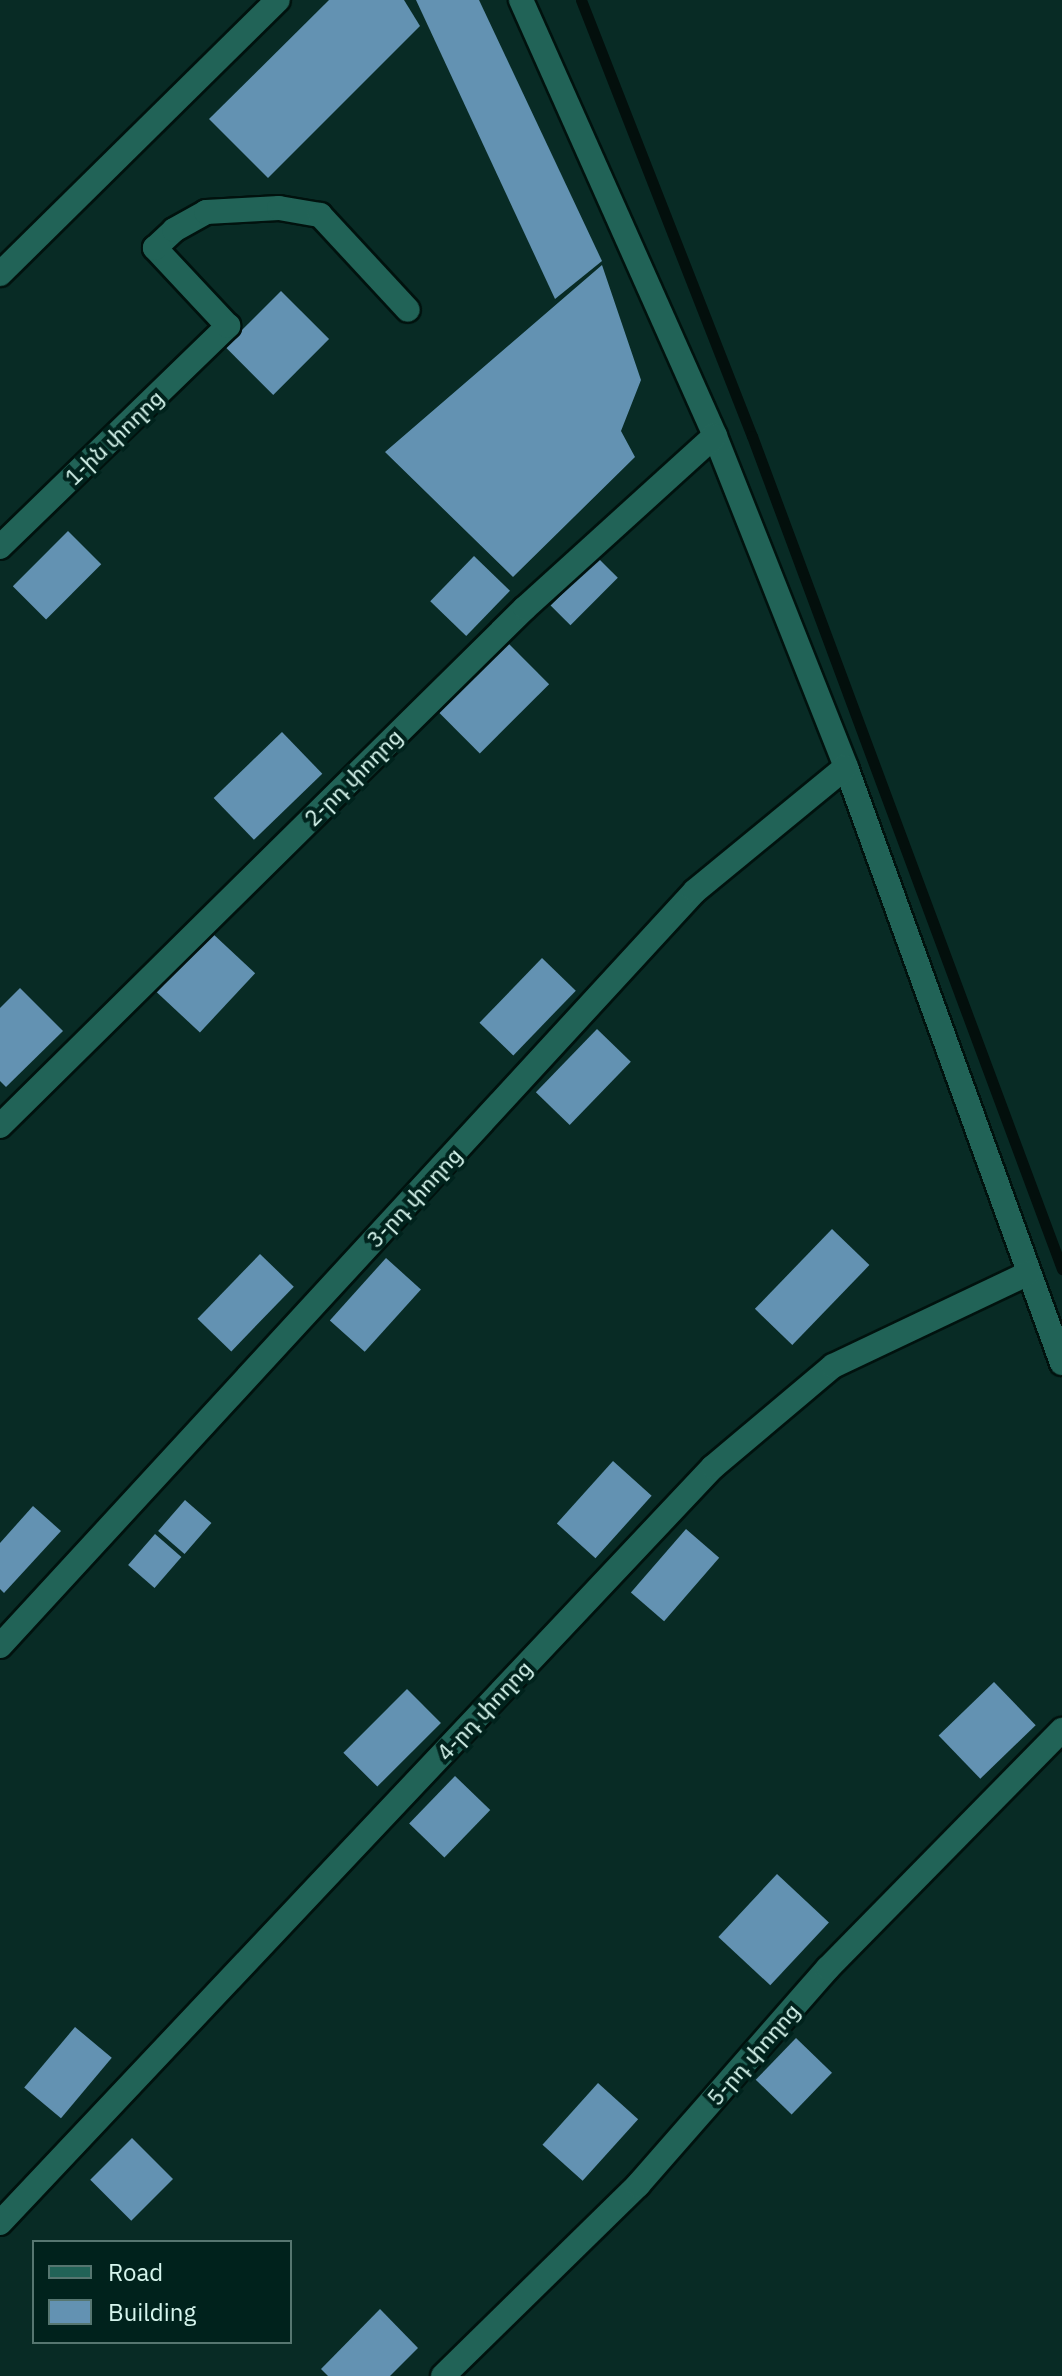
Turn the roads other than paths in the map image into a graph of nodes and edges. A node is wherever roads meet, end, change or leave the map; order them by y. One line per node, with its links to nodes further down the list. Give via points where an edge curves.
1 (278, 0): 3 (street)
2 (521, 0): 5 (street)
3 (0, 274)
4 (408, 310): 6 (street, 1-ին փողոց, via 320,215 279,208 206,212 174,230 155,248 228,326)
5 (715, 436): 7 (street); 8 (street, 2-րդ փողոց, via 525,608)
6 (0, 547)
7 (846, 767): 9 (street); 11 (street, 3-րդ փողոց, via 695,891)
8 (0, 1126)
9 (1027, 1274): 10 (street); 13 (street, 4-րդ փողոց, via 833,1366 713,1467)
10 (1062, 1363)
11 (0, 1646)
12 (1062, 1730): 14 (street, 5-րդ փողոց, via 828,1968 638,2185)
13 (0, 2223)
14 (443, 2376)

